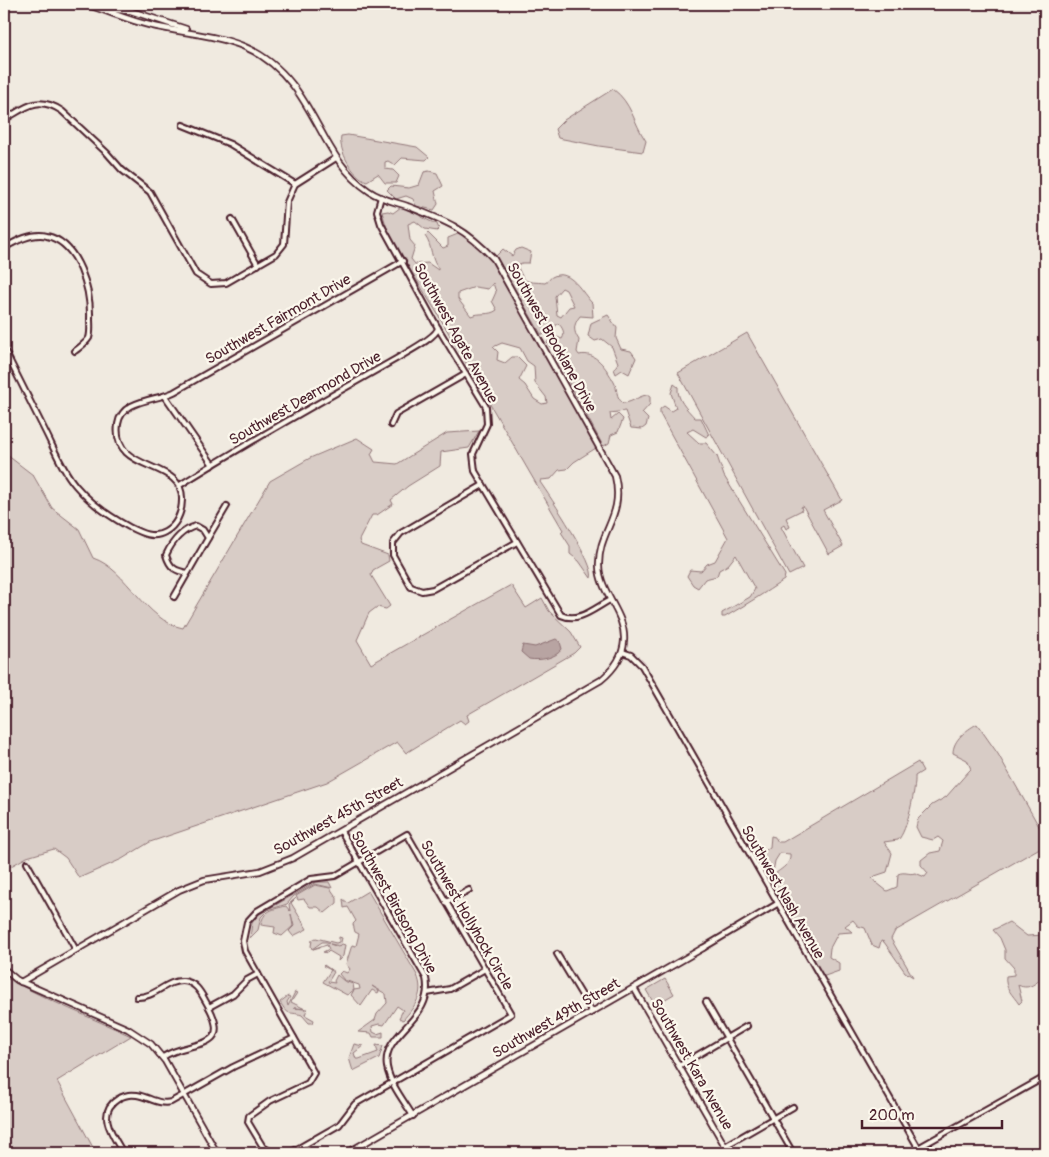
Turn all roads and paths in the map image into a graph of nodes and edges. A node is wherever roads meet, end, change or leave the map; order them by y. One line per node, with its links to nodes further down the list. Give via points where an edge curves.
1 (84, 4): 2 (street, Southwest Brooklane Drive)
2 (105, 9): 3 (street, Southwest Brooklane Drive, via 149,25); 3 (street, Southwest Brooklane Drive, via 139,12)
3 (194, 32): 6 (street, Southwest Brooklane Drive, via 243,45 277,68 296,89)
4 (4, 120): 12 (street, via 39,102 62,111 122,170 150,192 203,281 211,284 226,282)
5 (183, 125): 7 (street, via 230,144)
6 (336, 158): 7 (street); 8 (street, Southwest Brooklane Drive, via 357,182)
7 (295, 184): 12 (street, via 286,202 284,244 276,254)
8 (381, 197): 11 (street, Southwest Agate Avenue, via 379,219); 29 (street, Southwest Brooklane Drive, via 454,224 476,241 500,268 615,476 617,511 601,548 599,565 603,587)
9 (232, 219): 12 (street)
10 (4, 248): 15 (street, via 28,237 43,235 57,240 70,252 90,295 90,334)
11 (403, 261): 13 (street, Southwest Agate Avenue); 17 (street, Southwest Fairmont Drive)
12 (258, 265)
13 (438, 328): 16 (street, Southwest Agate Avenue); 19 (street, Southwest Dearmond Drive, via 436,333 412,349)
14 (4, 349): 23 (street, via 61,462 88,499 106,514 144,534 157,535)
15 (75, 351)
16 (466, 374): 18 (street, via 396,414); 21 (street, Southwest Agate Avenue, via 488,415 474,454 475,471)
17 (165, 396): 19 (street); 20 (street, Southwest Fairmont Drive, via 136,403 129,408 118,424 119,437 131,457)
18 (391, 425)
19 (213, 465): 20 (street, Southwest Dearmond Drive)
20 (180, 485): 23 (street, via 182,506)
21 (483, 485): 26 (street, Southwest Agate Avenue); 26 (street, via 401,533 393,543 393,555 411,587 422,592 433,589)
22 (227, 506): 25 (street)
23 (172, 528): 24 (street)
24 (180, 536): 25 (street, via 196,526); 27 (street, via 170,545 166,555 169,565)
25 (208, 538): 27 (street)
26 (517, 542): 29 (street, Southwest Agate Avenue, via 561,615 578,618)
27 (188, 573): 28 (street)
28 (174, 597)
29 (610, 600): 30 (street, Southwest Brooklane Drive, via 623,626)
30 (622, 652): 31 (street, Southwest 45th Street, via 614,669 601,680); 36 (street, Southwest Nash Avenue, via 631,655 642,666)
31 (341, 831): 32 (street, Southwest Birdsong Drive); 38 (street, Southwest 45th Street, via 277,865 204,880 180,889)
32 (359, 862): 35 (street, Southwest Hollyhock Circle, via 407,834); 42 (street, Southwest Hollyhock Circle, via 335,876 311,879 253,914 247,922 243,946); 45 (street, Southwest Birdsong Drive, via 423,972)
33 (27, 863): 38 (street)
34 (468, 890): 35 (street)
35 (446, 902): 41 (street, Southwest Hollyhock Circle)
36 (778, 904): 37 (street, Southwest 49th Street); 62 (street, Southwest Nash Avenue)
37 (703, 948): 44 (street, Southwest 49th Street)
38 (76, 950): 43 (street, Southwest 45th Street)
39 (557, 954): 49 (street)
40 (4, 969): 43 (street)
41 (485, 969): 45 (street, via 450,989); 56 (street, Southwest Hollyhock Circle, via 511,1014)
42 (258, 974): 48 (street, via 233,994); 51 (street, Southwest Hollyhock Circle)
43 (21, 982): 53 (street, via 140,1036)
44 (634, 988): 49 (street, Southwest 49th Street); 54 (street, Southwest Kara Avenue)
45 (427, 992): 56 (street, Southwest Birdsong Drive, via 422,1008 389,1051 386,1062)
46 (138, 997): 48 (street, via 147,998 176,982 185,981 197,987)
47 (706, 1002): 52 (street)
48 (209, 1006): 53 (street, via 216,1026 210,1040)
49 (592, 1012): 59 (street, Southwest 49th Street)
50 (747, 1026): 52 (street)
51 (294, 1038): 57 (street, via 233,1067); 65 (street, Southwest Hollyhock Circle, via 313,1070 311,1080 270,1101 251,1114 248,1120 260,1143)
52 (726, 1038): 54 (street); 60 (street)
53 (163, 1057): 57 (street)
54 (679, 1066): 61 (street, Southwest Kara Avenue)
55 (1045, 1077): 62 (street)
56 (393, 1083): 59 (street, Southwest Birdsong Drive); 66 (street, Southwest Hollyhock Circle, via 355,1104 336,1127)
57 (185, 1096): 63 (street, via 164,1104 131,1094 115,1101 106,1119); 64 (street)
58 (793, 1107): 60 (street)
59 (412, 1116): 67 (street, Southwest 49th Street)
60 (773, 1118): 61 (street); 69 (street)
61 (725, 1146): 68 (street, Southwest Kara Avenue)
62 (919, 1149): 70 (street)
63 (124, 1153)
64 (218, 1153)
65 (272, 1153)
66 (290, 1153)
67 (347, 1153)
68 (729, 1153)
69 (793, 1153)
70 (909, 1153)

